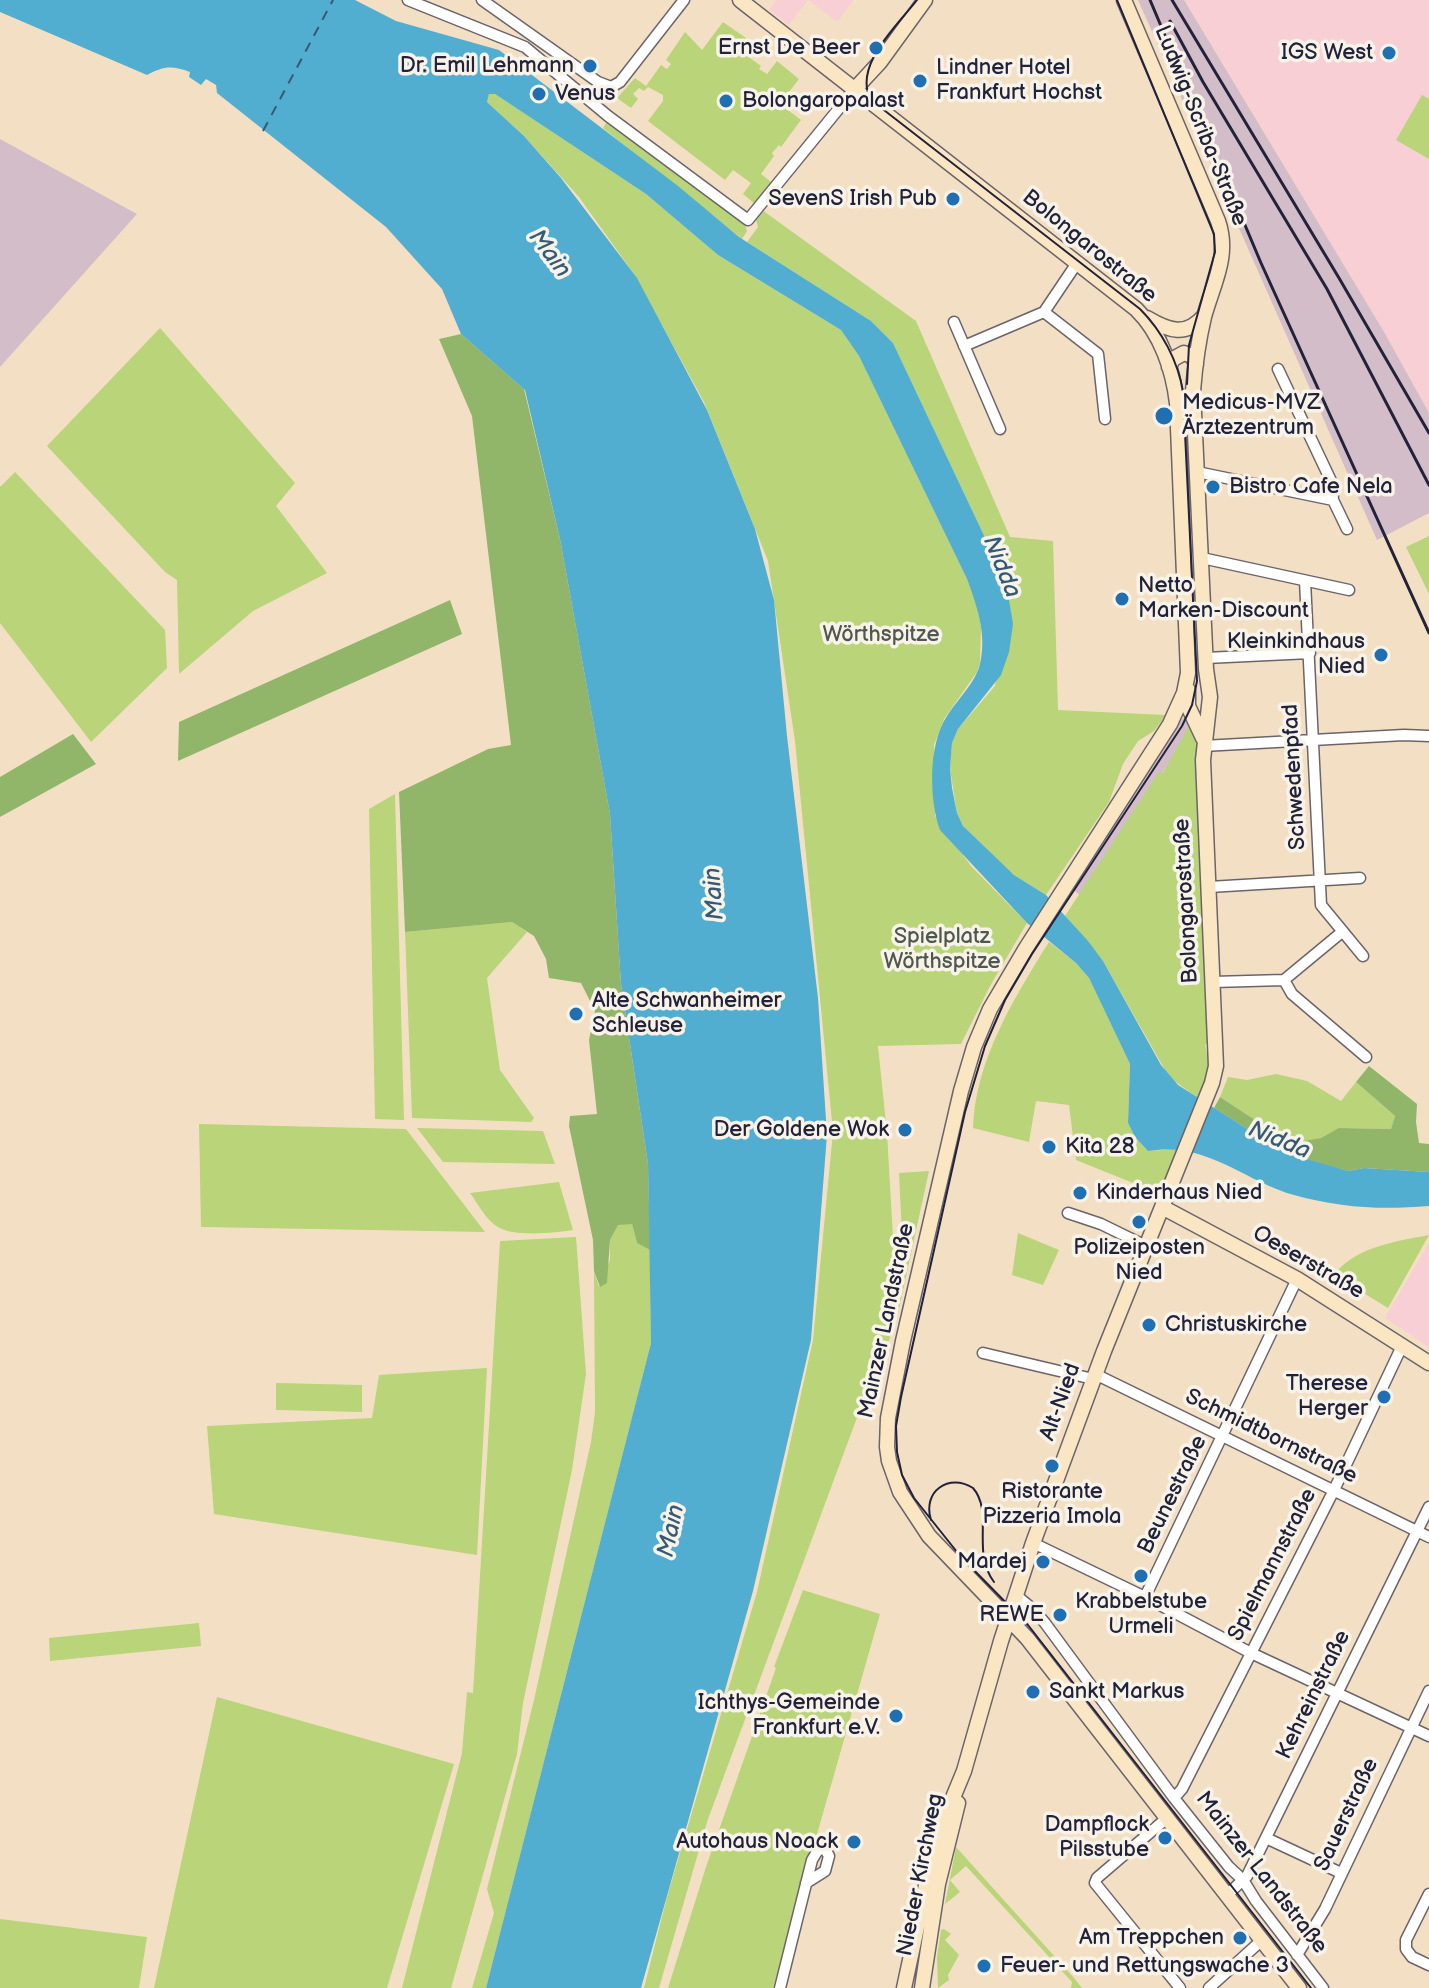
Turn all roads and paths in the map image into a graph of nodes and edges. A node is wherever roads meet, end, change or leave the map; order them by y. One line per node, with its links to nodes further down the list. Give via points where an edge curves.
1 (408, 0): 7 (street)
2 (482, 0): 7 (street)
3 (684, 0): 7 (street, via 620,82 607,87)
4 (740, 0): 8 (main road, Bolongarostraße)
5 (925, 0): 8 (main road)
6 (1124, 0): 12 (main road, Ludwig-Scriba-Straße, via 1222,233 1222,263)
7 (539, 49): 8 (street, via 554,73 748,220)
8 (854, 90): 9 (main road, Bolongarostraße)
9 (1077, 263): 10 (street); 11 (main road, Bolongarostraße)
10 (1044, 312): 14 (street); 18 (street, via 1098,354)
11 (1143, 316): 12 (main road, via 1180,332); 16 (main road, Bolongarostraße)
12 (1204, 316): 15 (main road)
13 (954, 322): 14 (street)
14 (964, 346): 19 (street)
15 (1196, 364): 16 (main road, via 1184,353); 20 (main road)
16 (1169, 367): 28 (main road, Bolongarostraße, via 1177,403)
17 (1278, 369): 21 (street, via 1332,483)
18 (1105, 419)
19 (1000, 429)
20 (1197, 472): 21 (street); 23 (main road)
21 (1333, 500): 22 (street)
22 (1347, 529)
23 (1202, 558): 24 (street); 27 (main road)
24 (1305, 581): 25 (street); 26 (street, Schwedenpfad)
25 (1349, 590)
26 (1310, 653): 27 (street); 32 (street, Schwedenpfad)
27 (1206, 663): 29 (main road); 29 (main road, via 1210,697)
28 (1188, 673): 29 (main road); 30 (main road, Bolongarostraße)
29 (1197, 713): 30 (main road); 33 (main road, Bolongarostraße)
30 (1170, 724): 58 (main road, Mainzer Landstraße, via 990,1009 965,1076 886,1432 894,1477 915,1517)
31 (1429, 736): 32 (street)
32 (1312, 740): 33 (street); 35 (street, Schwedenpfad)
33 (1203, 742): 36 (main road, Bolongarostraße)
34 (1360, 878): 35 (street)
35 (1320, 881): 36 (street); 37 (street, Schwedenpfad, via 1321,905)
36 (1209, 887): 40 (main road, Bolongarostraße)
37 (1342, 932): 38 (street, Schwedenpfad); 39 (street)
38 (1363, 956)
39 (1284, 980): 40 (street); 41 (street, via 1292,994)
40 (1213, 982): 42 (main road, Bolongarostraße, via 1216,1066)
41 (1366, 1057)
42 (1164, 1202): 44 (main road, Alt-Nied); 45 (main road, Oeserstraße)
43 (1068, 1213): 44 (street)
44 (1146, 1246): 49 (main road, Alt-Nied)
45 (1297, 1279): 46 (main road, Oeserstraße); 50 (street, Beunestraße)
46 (1402, 1346): 48 (main road, Oeserstraße); 51 (street, Spielmannstraße)
47 (983, 1353): 49 (street, Schmidtbornstraße)
48 (1429, 1363)
49 (1094, 1376): 50 (street, Schmidtbornstraße); 55 (main road, Alt-Nied)
50 (1224, 1435): 51 (street, Schmidtbornstraße); 57 (street, Beunestraße)
51 (1334, 1490): 53 (street, Schmidtbornstraße); 59 (street, Spielmannstraße)
52 (1429, 1507): 53 (street, Kehreinstraße)
53 (1417, 1532): 54 (street, Schmidtbornstraße); 61 (street, Kehreinstraße)
54 (1429, 1537)
55 (1033, 1543): 56 (main road, Alt-Nied); 57 (street)
56 (1017, 1596): 58 (main road, Alt-Nied); 65 (street, Mainzer Landstraße, via 1045,1623)
57 (1145, 1597): 59 (street)
58 (1009, 1616): 64 (main road, Nieder Kirchweg); 66 (main road, Mainzer Landstraße)
59 (1251, 1653): 61 (street); 65 (street, Spielmannstraße)
60 (1429, 1691): 62 (street, Sauerstraße)
61 (1337, 1692): 62 (street); 67 (street, Kehreinstraße)
62 (1410, 1728): 63 (street); 68 (street, Sauerstraße)
63 (1429, 1736)
64 (964, 1771): 77 (main road, Nieder Kirchweg, via 928,1876); 78 (main road, Nieder Kirchweg, via 938,1884)
65 (1174, 1798): 69 (street, Mainzer Landstraße)
66 (1167, 1818): 72 (main road, Mainzer Landstraße); 79 (street, via 1095,1883)
67 (1266, 1838): 68 (street); 69 (street, Kehreinstraße)
68 (1341, 1873): 74 (street, Sauerstraße)
69 (1243, 1880): 72 (street, Kehreinstraße); 74 (street, Mainzer Landstraße)
70 (806, 1883): 76 (street)
71 (1429, 1894): 75 (street, via 1406,1940 1412,1957)
72 (1227, 1895): 73 (main road, Mainzer Landstraße)
73 (1262, 1940): 80 (street); 81 (main road, Mainzer Landstraße)
74 (1297, 1955): 82 (street, Mainzer Landstraße)
75 (1429, 1965)
76 (780, 1988)
77 (904, 1988)
78 (922, 1988)
79 (1180, 1988)
80 (1209, 1988)
81 (1299, 1988)
82 (1323, 1988)

